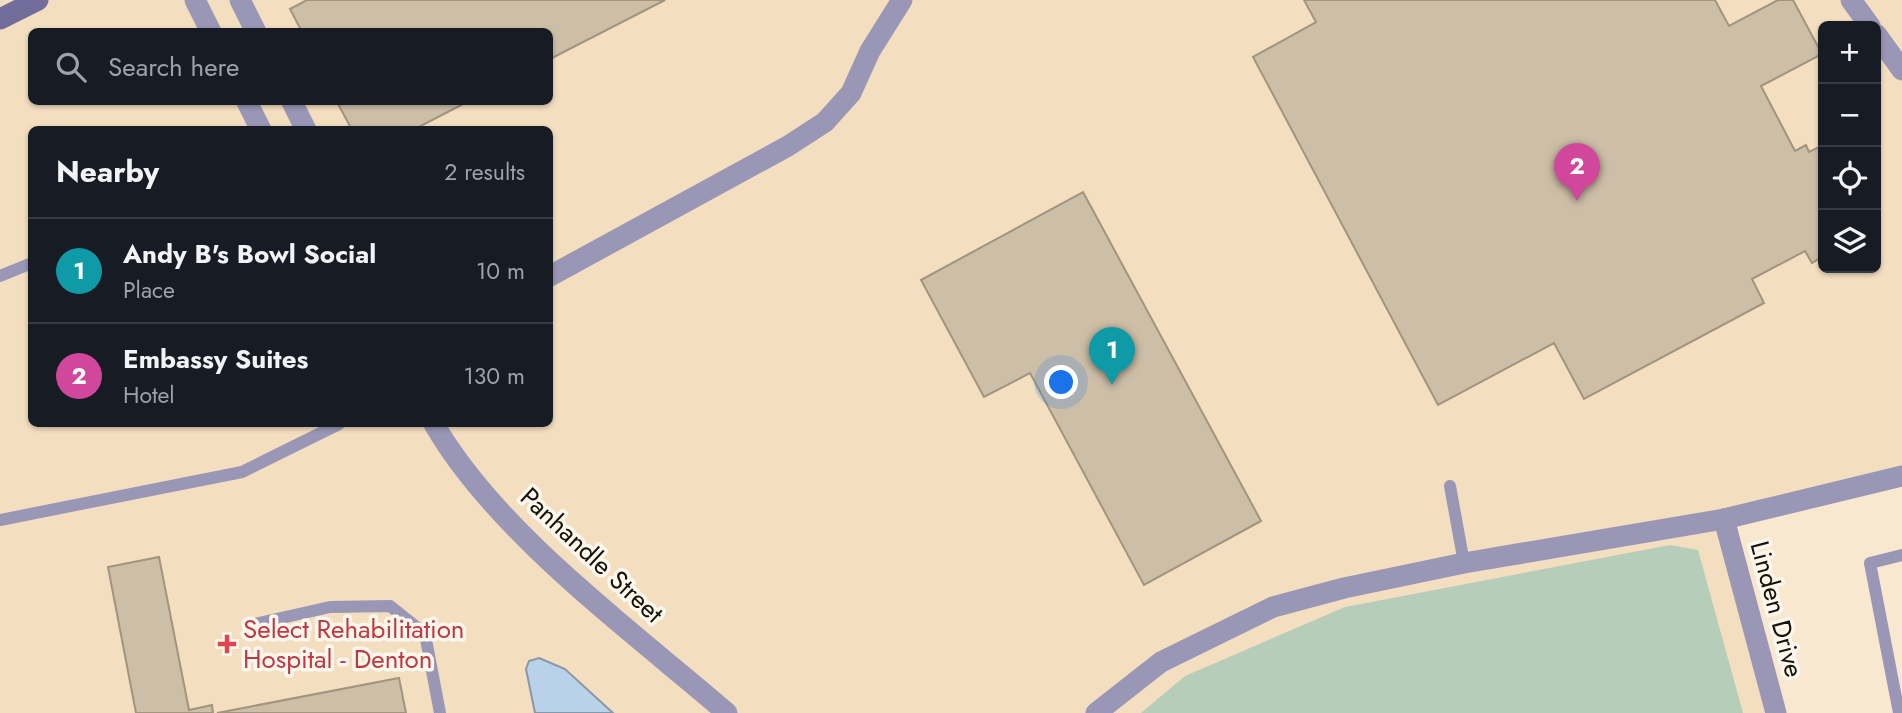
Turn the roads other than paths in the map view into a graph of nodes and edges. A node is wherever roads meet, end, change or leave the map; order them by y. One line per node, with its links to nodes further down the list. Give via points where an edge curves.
1 (38, 0): 6 (main road)
2 (195, 0): 8 (street)
3 (240, 0): 9 (street)
4 (902, 0): 17 (street, via 870,51 851,93 825,122)
5 (1858, 2): 7 (street)
6 (0, 19)
7 (1868, 21)
8 (209, 28)
9 (254, 28)
10 (1881, 41): 11 (street)
11 (1902, 71)
12 (248, 105): 14 (street)
13 (294, 105): 15 (street)
14 (259, 126)
15 (304, 126)
16 (28, 266): 18 (lane)
17 (553, 274)
18 (0, 276)
19 (334, 427): 24 (lane, via 242,472)
20 (436, 427): 29 (street, Panhandle Street, via 483,491 538,550)
21 (1902, 476): 23 (street)
22 (1450, 486): 26 (lane)
23 (1724, 519): 26 (street); 31 (street, Linden Drive)
24 (0, 520)
25 (1902, 555): 32 (lane, via 1870,562)
26 (1464, 563): 30 (street, via 1273,607 1161,662)
27 (255, 624): 28 (lane, via 330,607 390,606 425,634)
28 (440, 713)
29 (727, 713)
30 (1097, 713)
31 (1776, 713)
32 (1899, 713)

